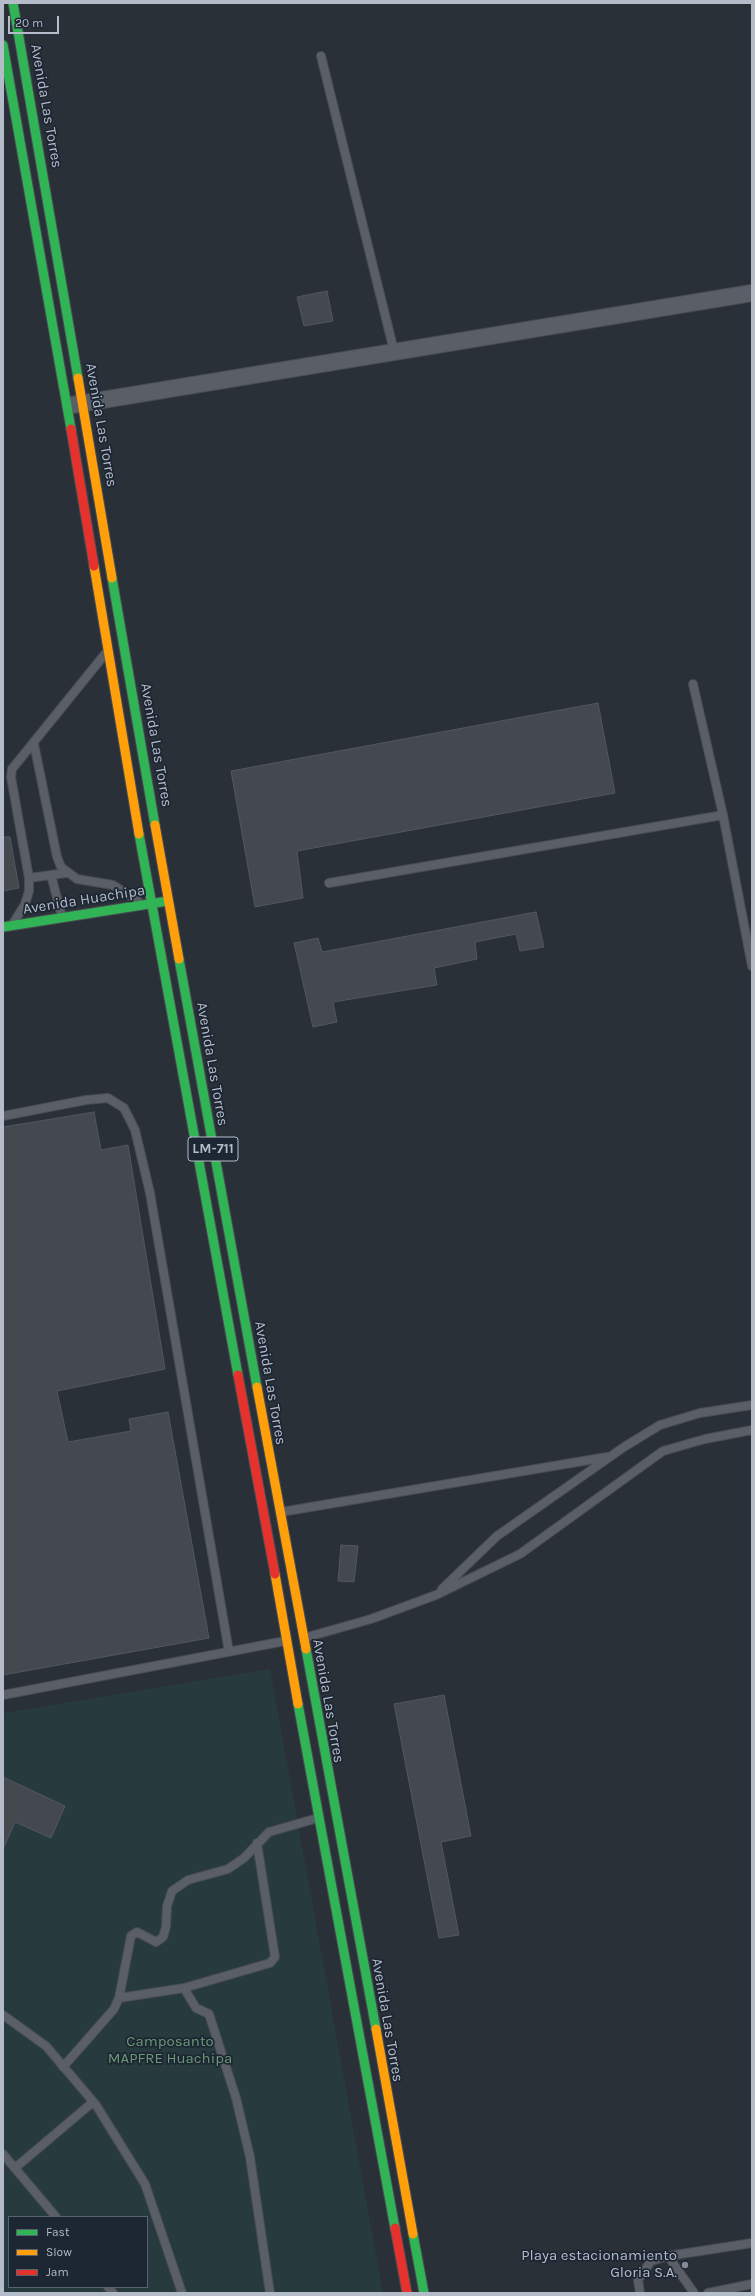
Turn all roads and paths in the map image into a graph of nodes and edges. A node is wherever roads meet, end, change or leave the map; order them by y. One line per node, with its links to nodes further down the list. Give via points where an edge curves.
1 (13, 3): 6 (main road, Avenida Las Torres / LM-711)
2 (3, 45): 7 (main road, Avenida Las Torres / LM-711)
3 (321, 56): 5 (lane)
4 (752, 293): 5 (street)
5 (394, 351): 6 (street)
6 (83, 403): 7 (street); 16 (main road, Avenida Las Torres / LM-711)
7 (67, 406): 8 (main road, Avenida Las Torres / LM-711)
8 (108, 650): 10 (lane); 17 (main road, Avenida Las Torres / LM-711)
9 (693, 684): 11 (lane)
10 (34, 744): 12 (lane, via 57,857); 14 (lane, via 12,769 11,777)
11 (723, 815): 15 (lane); 20 (lane)
12 (66, 873): 13 (lane); 17 (lane, via 77,879 113,885)
13 (51, 875): 14 (lane); 18 (lane)
14 (29, 878): 19 (lane, via 25,904)
15 (329, 882)
16 (168, 901): 17 (main road, Avenida Huachipa); 25 (main road, Avenida Las Torres / LM-711)
17 (147, 905): 18 (main road, Avenida Huachipa); 28 (main road, Avenida Las Torres / LM-711)
18 (62, 918): 19 (main road, Avenida Huachipa)
19 (7, 927)
20 (752, 966)
21 (3, 1116): 29 (lane, via 108,1098 124,1108 135,1130 156,1224)
22 (752, 1405): 24 (lane, via 700,1413 660,1425)
23 (752, 1430): 26 (lane, via 705,1439 663,1451 520,1554)
24 (609, 1457): 25 (lane); 26 (lane, via 497,1536)
25 (280, 1513): 27 (main road, Avenida Las Torres / LM-711)
26 (436, 1596): 27 (lane, via 371,1619)
27 (302, 1638): 28 (lane); 47 (main road, Avenida Las Torres / LM-711)
28 (285, 1641): 29 (lane); 31 (main road, Avenida Las Torres / LM-711)
29 (229, 1652): 30 (lane)
30 (3, 1695)
31 (318, 1818): 32 (lane, via 269,1832); 46 (main road, Avenida Las Torres / LM-711)
32 (257, 1843): 33 (lane, via 275,1957 270,1963); 34 (lane, via 244,1858 228,1869 188,1880 172,1891 167,1906 166,1927 159,1941 156,1942 137,1932 131,1936)
33 (184, 1988): 34 (lane); 45 (lane, via 196,2008 209,2014 236,2098 250,2157)
34 (119, 1998): 36 (lane, via 114,2009)
35 (3, 2015): 36 (lane, via 46,2046)
36 (63, 2067): 37 (lane)
37 (93, 2102): 39 (lane); 44 (lane, via 145,2184)
38 (3, 2154): 39 (lane)
39 (15, 2168): 40 (lane)
40 (55, 2216)
41 (752, 2243): 42 (lane)
42 (668, 2256): 48 (lane, via 651,2261 638,2280); 49 (lane)
43 (752, 2284): 50 (lane)
44 (182, 2293)
45 (270, 2293)
46 (407, 2293)
47 (424, 2293)
48 (640, 2293)
49 (694, 2293)
50 (708, 2293)

